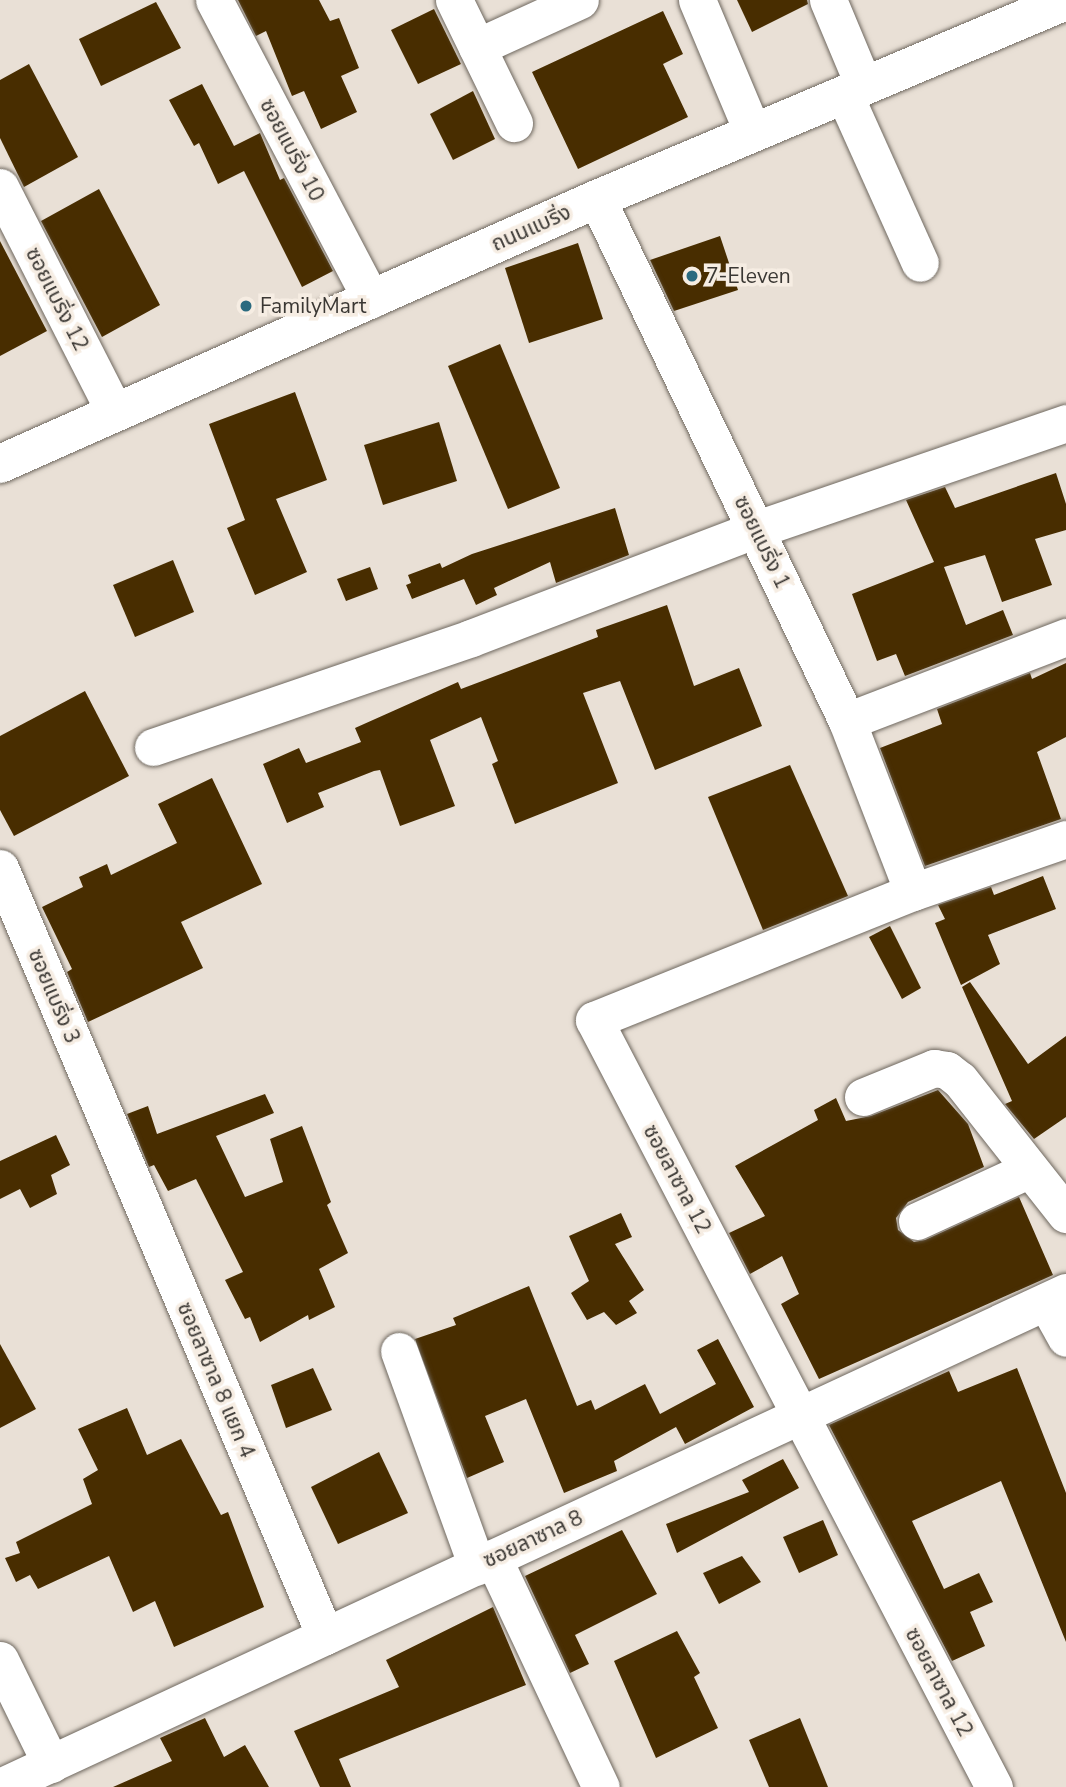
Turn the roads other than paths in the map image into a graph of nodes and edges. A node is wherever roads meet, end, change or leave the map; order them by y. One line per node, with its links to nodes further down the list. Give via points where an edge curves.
1 (214, 0): 14 (street, ซอยแบริ่ง 10)
2 (454, 0): 7 (street)
3 (580, 0): 7 (street)
4 (697, 0): 10 (street)
5 (828, 0): 8 (street)
6 (1066, 1): 8 (main road, ถนนแบริ่ง)
7 (477, 47): 9 (street)
8 (854, 90): 10 (main road, ถนนแบริ่ง); 13 (street)
9 (514, 123)
10 (753, 133): 12 (main road, ถนนแบริ่ง)
11 (0, 187): 15 (street, ซอยแบริ่ง 12)
12 (597, 199): 14 (main road, ถนนแบริ่ง); 18 (street, ซอยแบริ่ง 1)
13 (920, 263)
14 (371, 299): 15 (main road, ถนนแบริ่ง)
15 (114, 411): 17 (main road, ถนนแบริ่ง)
16 (1066, 423): 18 (street)
17 (0, 464)
18 (757, 529): 20 (street, ซอยแบริ่ง 1); 21 (street, via 471,638)
19 (1066, 637): 20 (street)
20 (847, 721): 24 (street, ซอยแบริ่ง 1)
21 (153, 747)
22 (1066, 839): 24 (street, ซอยลาซาล 12)
23 (0, 868): 26 (street, ซอยแบริ่ง 3)
24 (913, 892): 33 (street, ซอยลาซาล 12, via 594,1020)
25 (863, 1097): 27 (street, via 934,1068 947,1070 960,1080)
26 (108, 1124): 35 (street, ซอยลาซาล 8 แยก 4)
27 (1030, 1169): 28 (street); 29 (street)
28 (1066, 1214)
29 (917, 1221)
30 (1056, 1297): 31 (street); 33 (street, ซอยลาซาล 8)
31 (1066, 1338)
32 (399, 1351): 34 (street)
33 (800, 1415): 34 (street, ซอยลาซาล 8); 40 (street, ซอยลาซาล 12)
34 (485, 1562): 35 (street, ซอยลาซาล 8); 39 (street)
35 (325, 1636): 37 (street, ซอยลาซาล 8)
36 (0, 1660): 37 (street)
37 (51, 1763): 38 (street, ซอยลาซาล 8)
38 (0, 1787)
39 (601, 1787)
40 (994, 1787)

